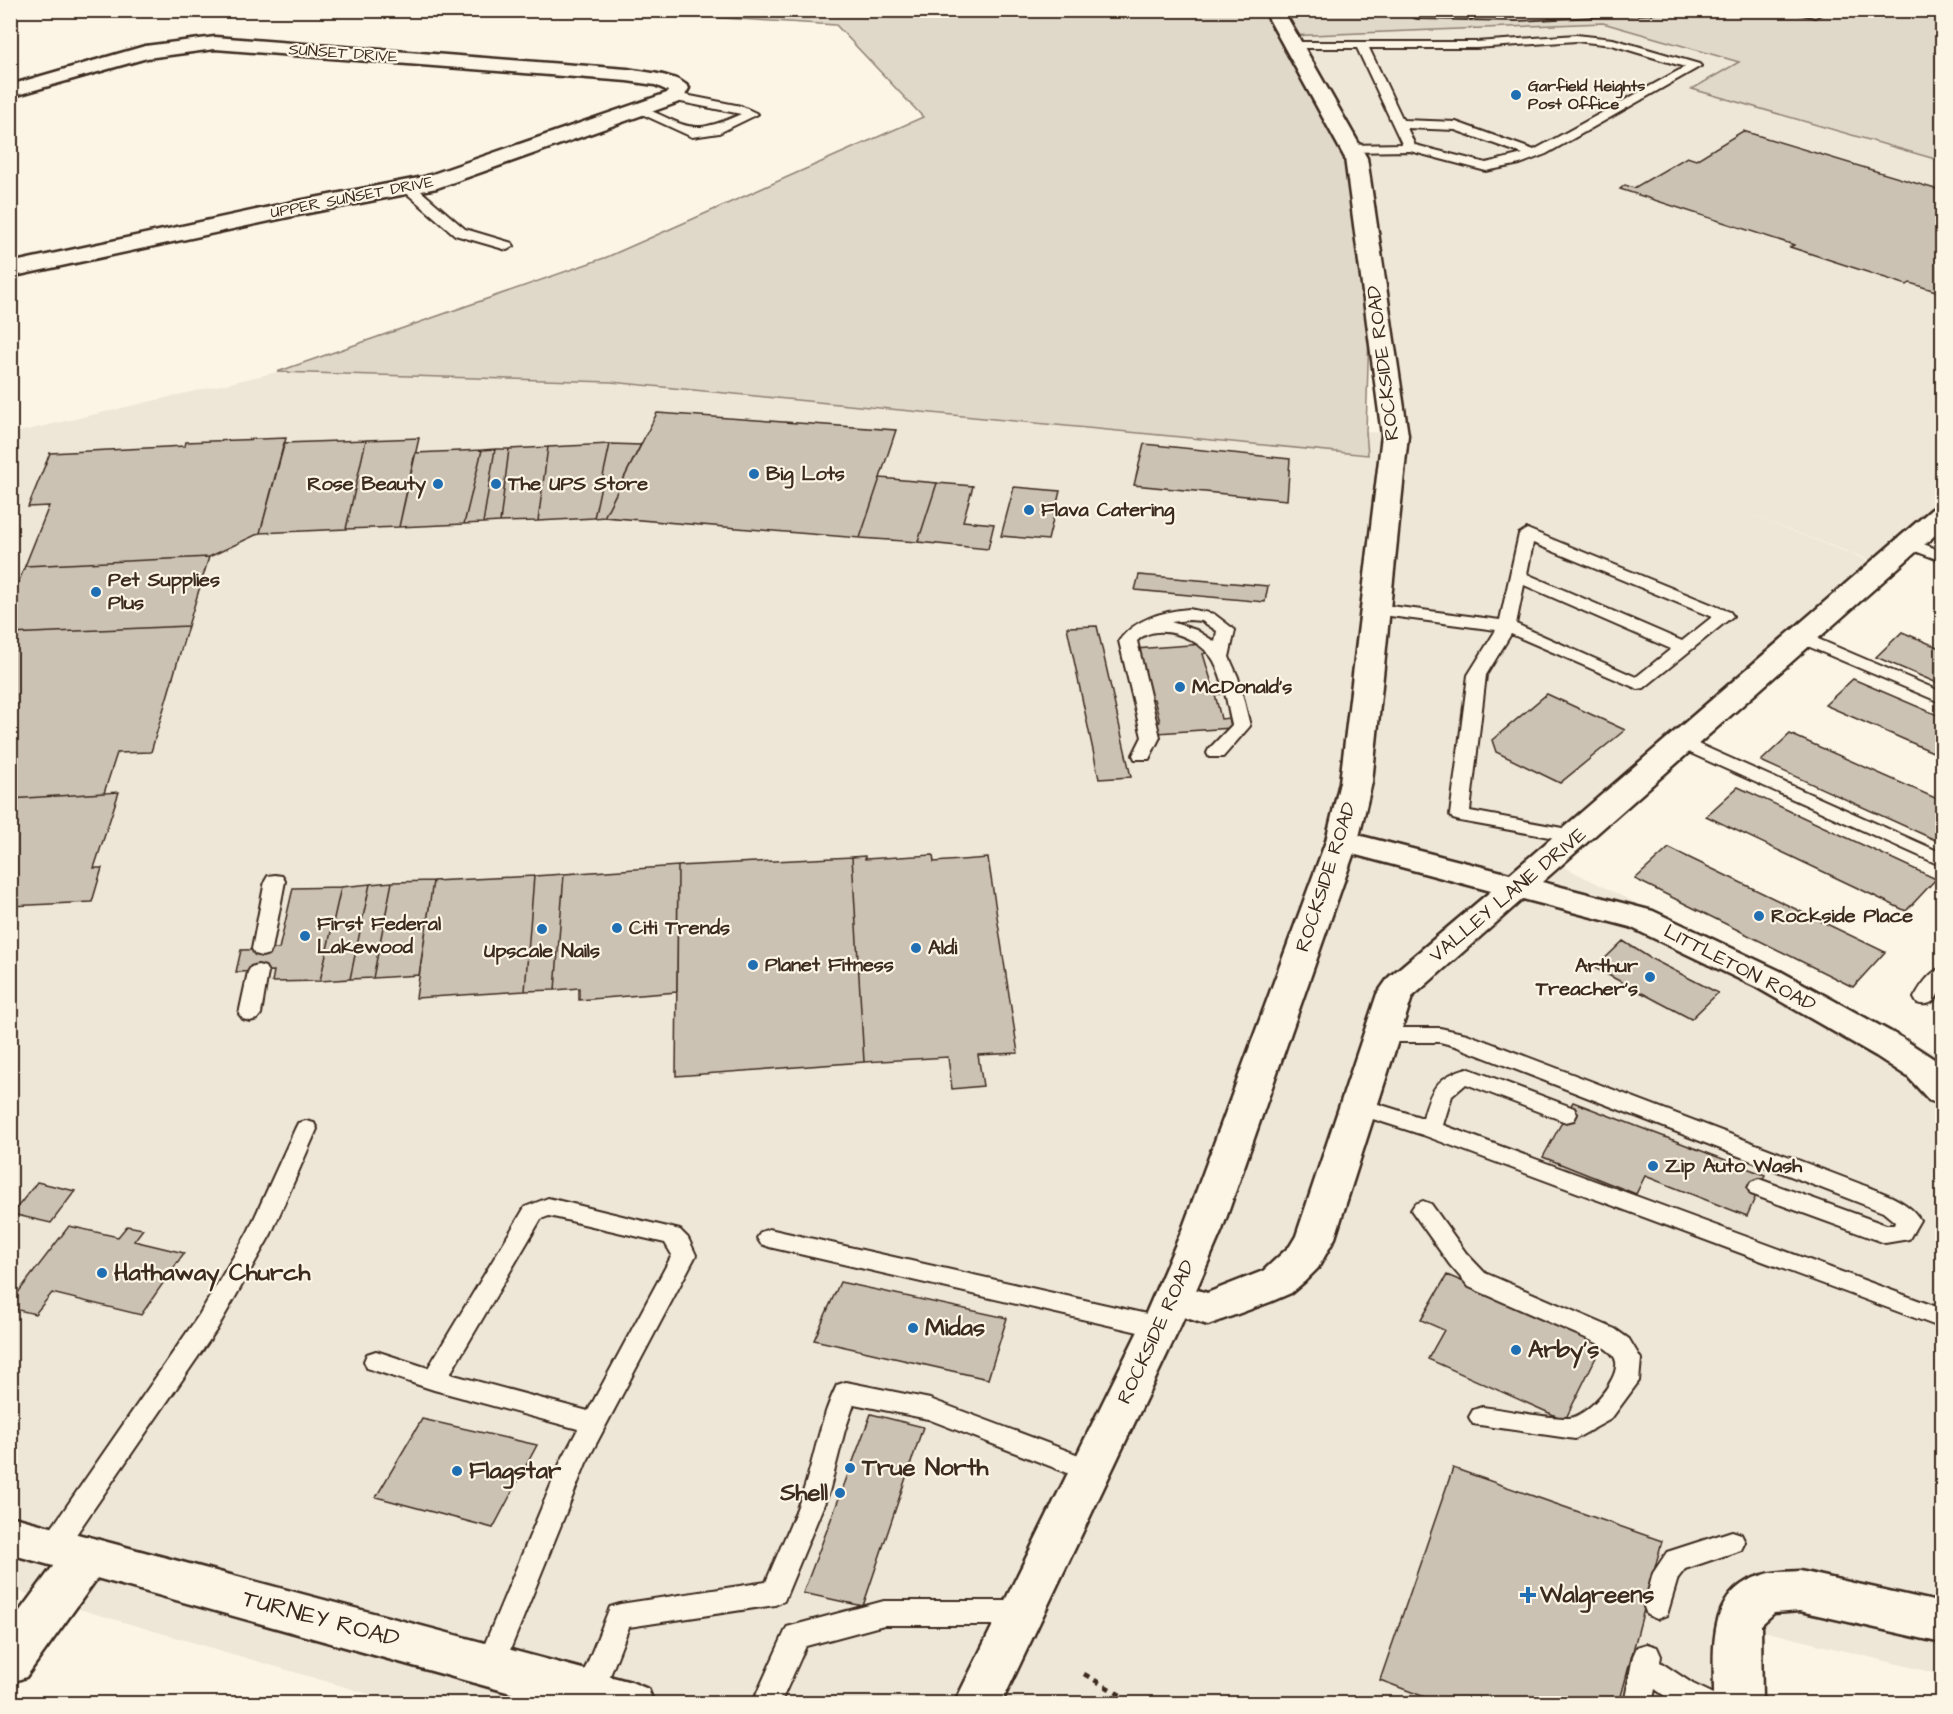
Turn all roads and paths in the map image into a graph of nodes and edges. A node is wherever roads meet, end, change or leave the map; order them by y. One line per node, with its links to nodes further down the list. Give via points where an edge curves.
1 (1273, 10): 7 (street, ROCKSIDE ROAD)
2 (1416, 10): 3 (lane, via 1418,15 1516,16)
3 (1654, 10)
4 (1791, 10): 5 (lane)
5 (1815, 14)
6 (1360, 44): 7 (lane); 11 (lane); 14 (lane, via 1476,45 1576,38 1613,42 1695,66)
7 (1292, 45): 13 (street, ROCKSIDE ROAD)
8 (10, 91): 9 (street, SUNSET DRIVE, via 145,52 215,43 627,75 659,80)
9 (677, 92): 10 (street, UPPER SUNSET DRIVE); 10 (lane, via 752,114 715,130 692,133)
10 (639, 110): 15 (street, UPPER SUNSET DRIVE, via 458,175)
11 (1399, 124): 12 (lane); 14 (lane, via 1447,124)
12 (1410, 147): 13 (lane); 14 (lane, via 1486,167)
13 (1350, 149): 22 (street, ROCKSIDE ROAD, via 1356,158 1395,435)
14 (1535, 154)
15 (409, 188): 16 (lane, via 460,232); 17 (street, UPPER SUNSET DRIVE)
16 (507, 246)
17 (10, 270)
18 (1942, 515): 19 (street, VALLEY LANE DRIVE)
19 (1910, 544): 20 (lane); 24 (street, VALLEY LANE DRIVE)
20 (1942, 556)
21 (1518, 576): 23 (lane); 25 (lane); 25 (lane, via 1527,534 1724,616)
22 (1375, 609): 23 (lane); 31 (street, ROCKSIDE ROAD, via 1356,782)
23 (1507, 626): 25 (lane, via 1638,684); 30 (lane, via 1477,675 1460,815)
24 (1804, 638): 26 (lane); 27 (street, VALLEY LANE DRIVE)
25 (1684, 648)
26 (1942, 698)
27 (1683, 743): 30 (street, VALLEY LANE DRIVE); 32 (lane)
28 (1216, 753): 29 (lane, via 1241,726 1220,657 1203,639 1162,626 1146,627 1128,641 1152,737)
29 (1142, 755)
30 (1577, 836): 34 (street, VALLEY LANE DRIVE)
31 (1342, 841): 34 (street, LITTLETON ROAD); 49 (street, ROCKSIDE ROAD, via 1202,1230)
32 (1942, 860)
33 (275, 881): 35 (lane)
34 (1516, 887): 40 (street, VALLEY LANE DRIVE, via 1401,986); 41 (street, LITTLETON ROAD, via 1613,910 1675,934 1768,979 1889,1047 1921,1068)
35 (262, 950)
36 (258, 972): 39 (lane)
37 (1942, 975): 38 (lane)
38 (1924, 998)
39 (250, 1014)
40 (1382, 1035): 42 (street, VALLEY LANE DRIVE); 46 (lane, via 1440,1035 1459,1039 1892,1206 1908,1221 1901,1233 1885,1234)
41 (1942, 1091)
42 (1359, 1106): 45 (lane); 49 (street, VALLEY LANE DRIVE, via 1315,1238 1304,1257 1277,1282 1208,1309)
43 (1566, 1114): 45 (lane, via 1467,1076 1456,1078 1440,1095)
44 (306, 1129): 58 (lane, via 259,1234)
45 (1431, 1129): 50 (lane)
46 (1759, 1188)
47 (1423, 1210): 53 (lane, via 1478,1280 1606,1336 1629,1359 1627,1381 1602,1413 1575,1429)
48 (769, 1238): 49 (lane)
49 (1166, 1313): 55 (street, ROCKSIDE ROAD)
50 (1942, 1319)
51 (376, 1361): 52 (lane)
52 (434, 1380): 54 (lane); 54 (lane, via 533,1213 548,1207 672,1236 684,1255)
53 (1482, 1417)
54 (595, 1423): 63 (lane, via 574,1461)
55 (1091, 1471): 60 (street, ROCKSIDE ROAD); 65 (lane, via 930,1409 846,1392 816,1492 775,1593 620,1616)
56 (10, 1536): 58 (street, TURNEY ROAD)
57 (1732, 1542): 59 (lane, via 1677,1560 1666,1573)
58 (70, 1551): 62 (street); 63 (street, TURNEY ROAD)
59 (1657, 1607)
60 (1022, 1613): 66 (lane, via 884,1612 797,1636); 67 (street, ROCKSIDE ROAD)
61 (1942, 1623): 71 (street, via 1800,1592 1765,1594 1747,1607 1738,1623)
62 (10, 1662)
63 (490, 1665): 65 (street, TURNEY ROAD)
64 (1084, 1674): 68 (path)
65 (602, 1700)
66 (766, 1704)
67 (977, 1704)
68 (1136, 1704)
69 (1638, 1704): 70 (lane, via 1646,1660 1683,1693)
70 (1706, 1704)
71 (1738, 1704)

